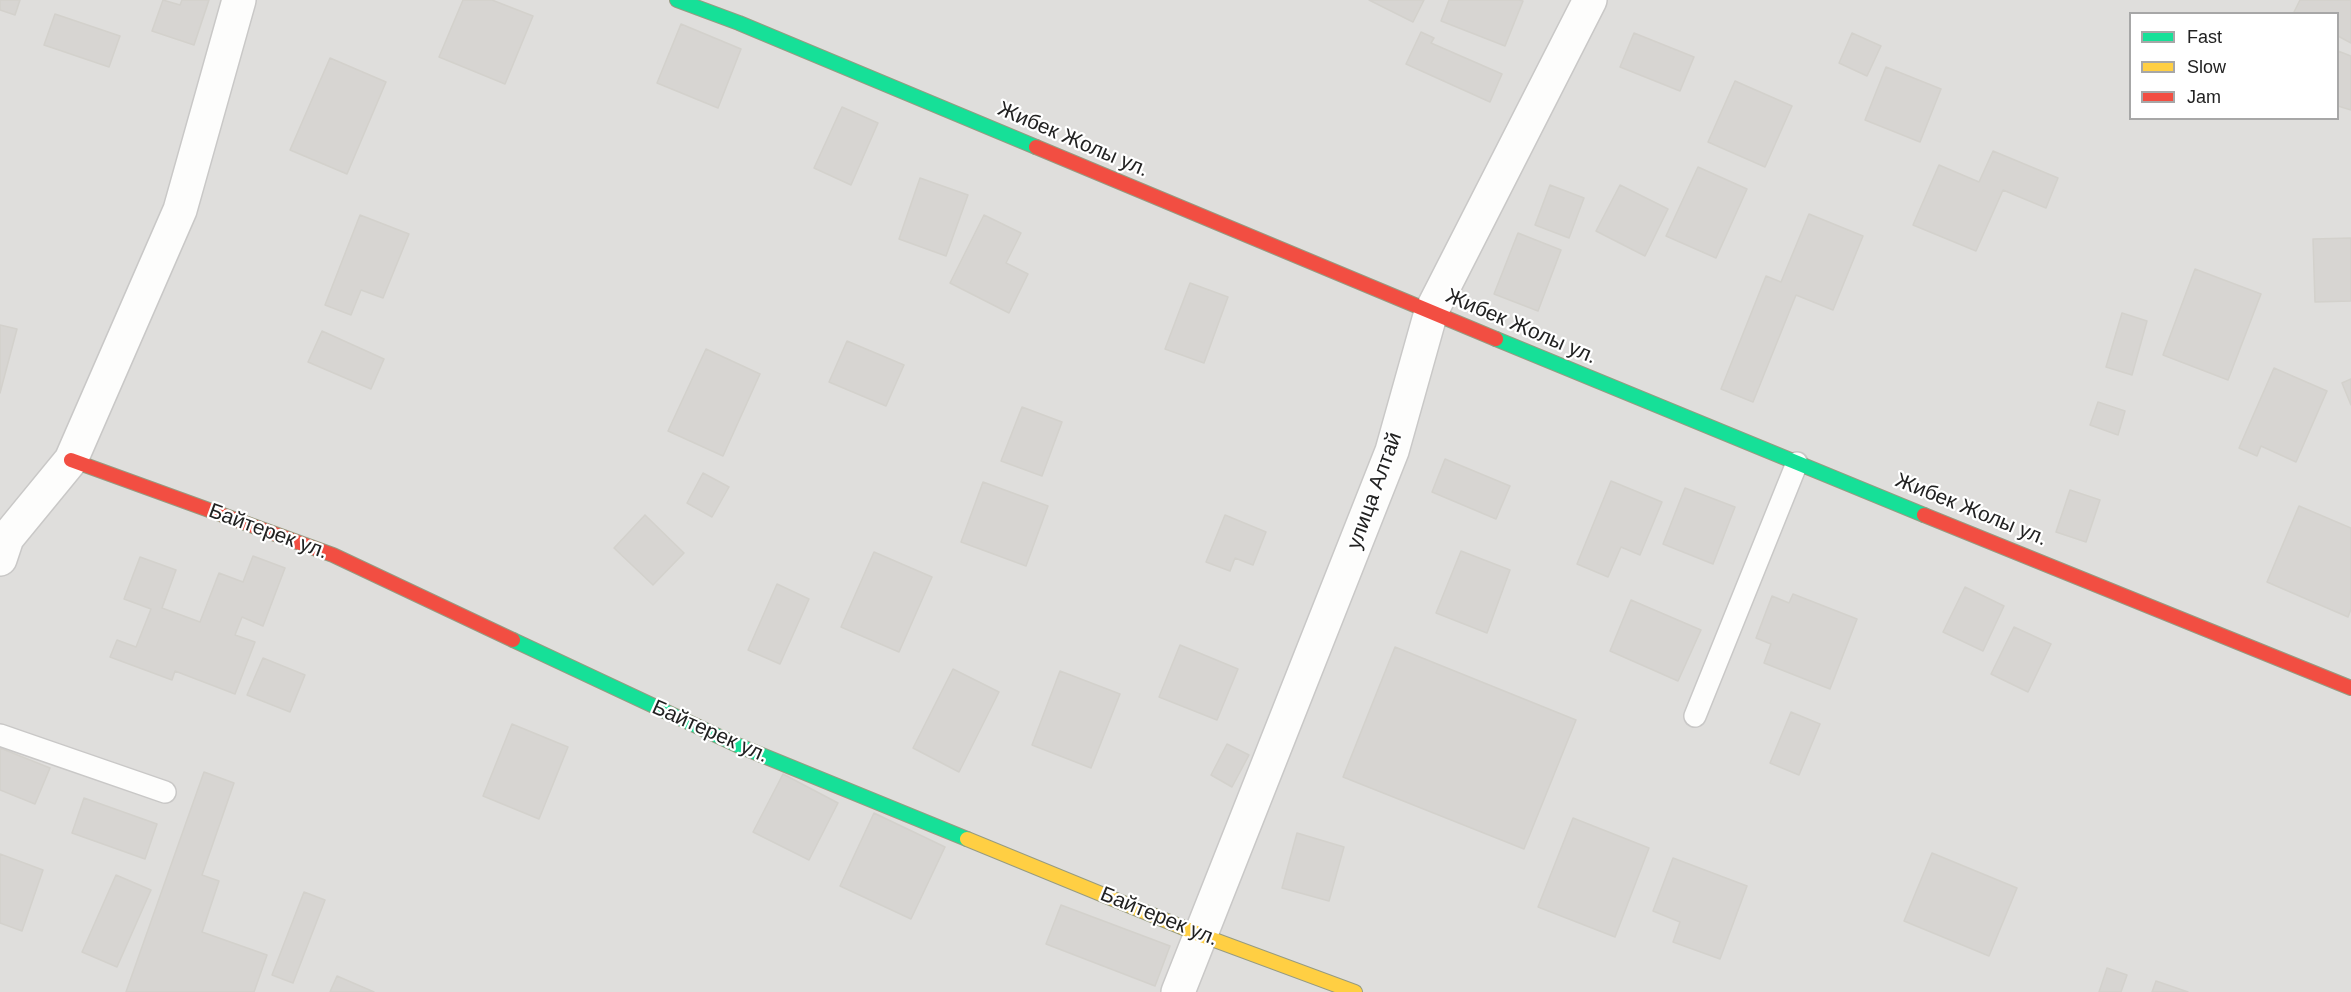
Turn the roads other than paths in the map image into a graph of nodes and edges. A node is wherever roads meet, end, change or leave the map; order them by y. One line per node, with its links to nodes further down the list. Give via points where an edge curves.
1 (239, 0): 5 (street, via 180,210)
2 (677, 0): 4 (street, Жибек Жолы ул.)
3 (1590, 0): 4 (street, улица Алтай)
4 (1431, 312): 6 (street, Жибек Жолы ул.); 12 (street, улица Алтай, via 1392,451)
5 (71, 460): 7 (street); 12 (street, Байтерек ул., via 333,555 737,745)
6 (1797, 463): 8 (street, Жибек Жолы ул.); 9 (lane)
7 (2, 545)
8 (2351, 688)
9 (1695, 716)
10 (0, 735): 11 (lane)
11 (165, 792)
12 (1201, 935): 13 (street, улица Алтай); 14 (street, Байтерек ул.)
13 (1178, 992)
14 (1355, 992)

